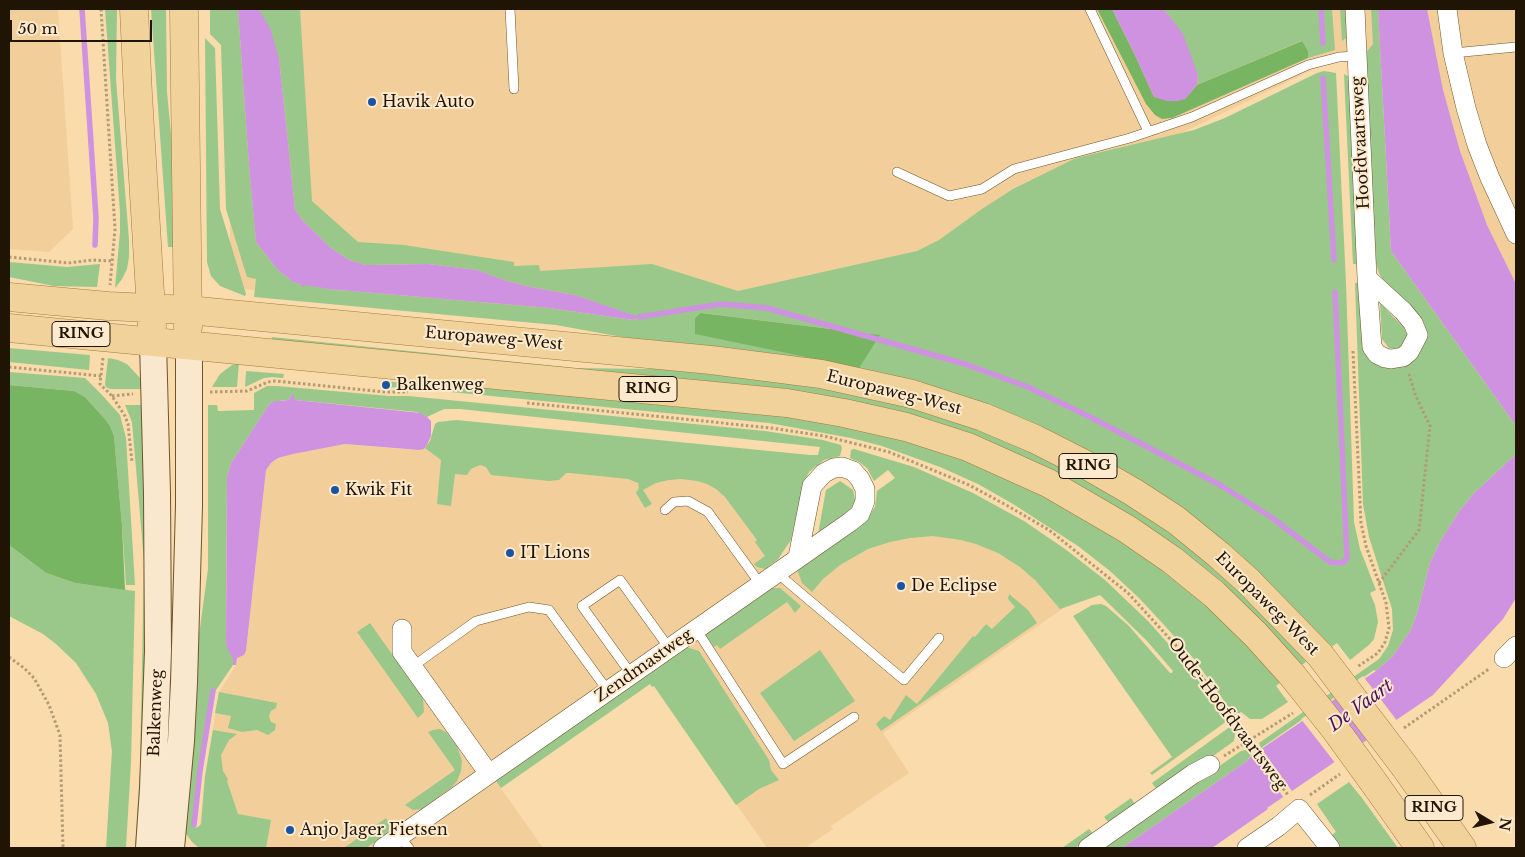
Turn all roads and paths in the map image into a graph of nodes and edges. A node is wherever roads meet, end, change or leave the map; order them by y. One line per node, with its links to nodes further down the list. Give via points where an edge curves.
1 (101, 9): 16 (path, via 116,229)
2 (134, 9): 20 (main road, Balkenweg)
3 (184, 9): 21 (main road, Balkenweg)
4 (510, 9): 11 (lane)
5 (1090, 9): 12 (lane)
6 (1355, 9): 10 (street, Hoofdvaartsweg)
7 (1447, 9): 9 (street)
8 (1516, 47): 9 (lane)
9 (1453, 53): 14 (street, via 1477,145)
10 (1357, 56): 12 (lane, via 1308,64 1192,117); 17 (street, Hoofdvaartsweg)
11 (514, 89)
12 (1148, 132): 13 (lane, via 1014,169 982,189 949,196)
13 (898, 172)
14 (1516, 234)
15 (9, 257): 16 (path, via 68,263)
16 (113, 261): 18 (path)
17 (1367, 278): 26 (street, via 1413,323 1418,335); 26 (street, Hoofdvaartsweg, via 1372,347 1385,358)
18 (110, 290)
19 (9, 297): 20 (main road, RING)
20 (152, 308): 21 (main road, Europaweg-West / RING); 23 (main road, Balkenweg)
21 (188, 310): 24 (main road, Balkenweg); 61 (main road, Europaweg-West / RING, bridge, via 794,370 871,384 983,417 1035,439 1133,492 1176,520 1219,555 1262,594 1320,655)
22 (9, 328): 23 (main road, RING)
23 (153, 342): 24 (main road, Europaweg-West / RING); 54 (main road, Balkenweg, via 158,651)
24 (189, 346): 55 (main road, Balkenweg, via 184,683); 60 (main road, Europaweg-West / RING, bridge, via 787,403 906,427 968,447 1048,483 1127,529 1214,594 1292,675)
25 (103, 356): 28 (path)
26 (1404, 357): 36 (path, via 1415,394 1430,426 1428,456 1419,530)
27 (9, 367): 28 (path)
28 (101, 376): 31 (path, via 100,384)
29 (210, 392): 30 (path, via 246,390 275,381)
30 (410, 392)
31 (112, 396)
32 (518, 402): 48 (path, Oude-Hoofdvaartsweg, via 824,436 888,452 969,485 1048,530 1128,593 1192,663)
33 (665, 510): 37 (lane, via 674,502 688,501 708,512)
34 (798, 557): 34 (street, Zendmastweg, via 860,514 865,489 853,471 834,468 812,486); 35 (street, Zendmastweg)
35 (777, 573): 37 (street, Zendmastweg); 40 (lane, via 904,680)
36 (1379, 583)
37 (761, 585): 39 (street, Zendmastweg)
38 (402, 629): 43 (street, via 402,652)
39 (696, 629): 41 (street, Zendmastweg); 47 (lane, via 783,764)
40 (939, 638)
41 (669, 648): 44 (street, Zendmastweg); 44 (lane, via 620,580 582,606)
42 (9, 657): 53 (path, via 34,678 60,735)
43 (412, 666): 45 (lane, via 476,621 529,607 550,610); 50 (street)
44 (631, 674): 45 (street, Zendmastweg)
45 (608, 691): 50 (street, Zendmastweg)
46 (1286, 717): 48 (path)
47 (854, 718)
48 (1249, 740): 49 (path); 51 (path, Oude-Hoofdvaartsweg)
49 (1210, 765): 57 (street)
50 (489, 774): 52 (street, Zendmastweg)
51 (1293, 802): 58 (street, via 1279,826); 59 (street)
52 (405, 842): 56 (street, Zendmastweg)
53 (63, 848)
54 (149, 848)
55 (171, 848)
56 (383, 848)
57 (1088, 848)
58 (1247, 848)
59 (1330, 848)
60 (1420, 848)
61 (1462, 848)

